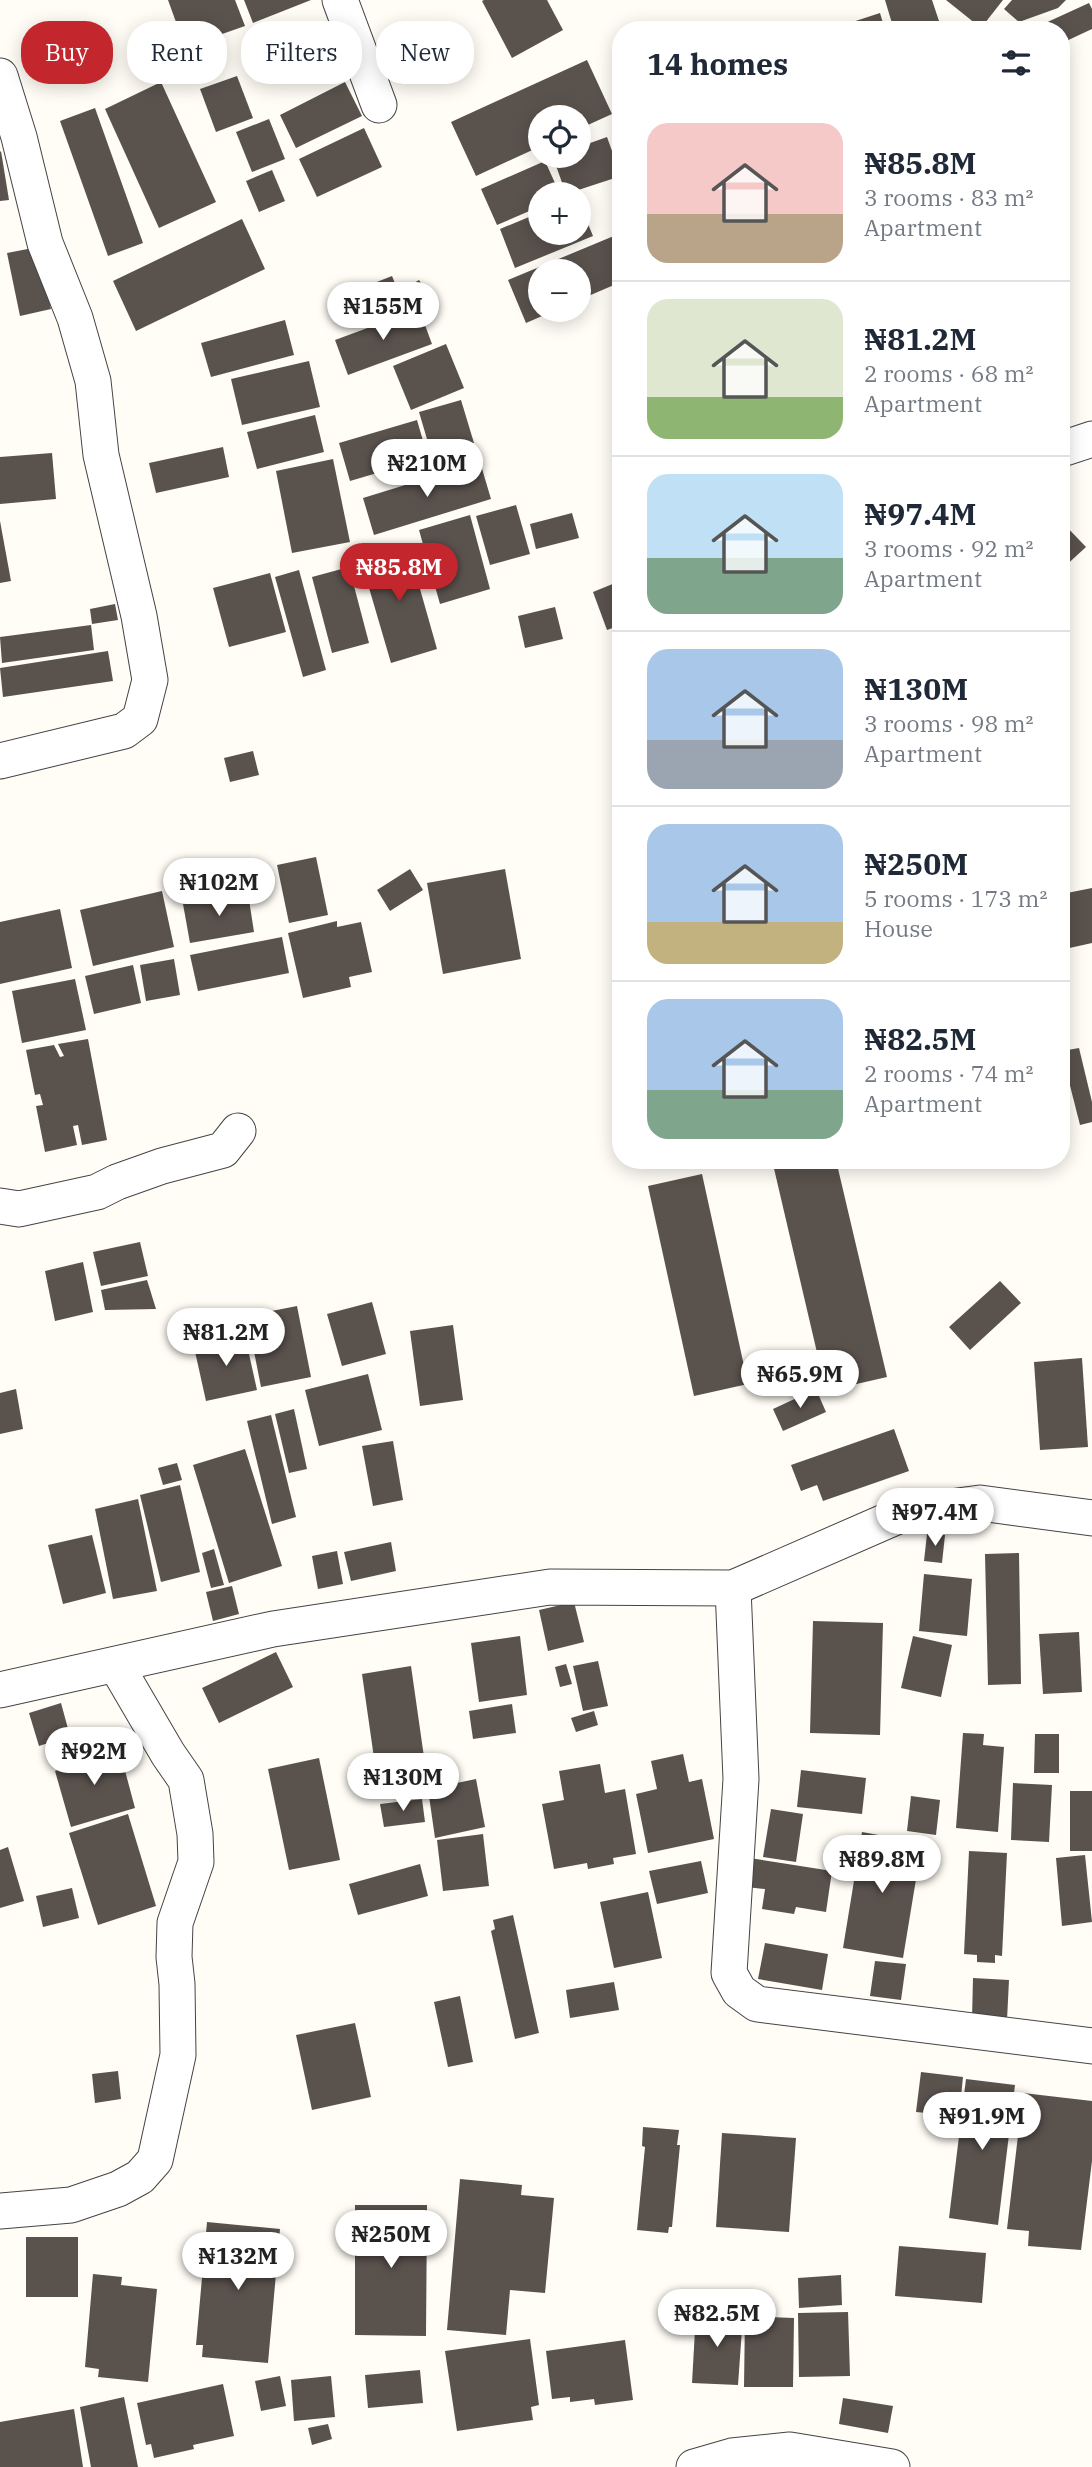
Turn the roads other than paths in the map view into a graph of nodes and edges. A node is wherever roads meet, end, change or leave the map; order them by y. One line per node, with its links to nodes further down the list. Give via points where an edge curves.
1 (340, 0): 3 (street)
2 (0, 75): 6 (street, via 45,243 75,318 93,381 101,455 150,680 140,719 124,731)
3 (379, 105)
4 (1092, 439): 5 (street)
5 (1070, 446)
6 (0, 761)
7 (238, 1131): 8 (street, via 223,1150 162,1166 97,1192 19,1209)
8 (0, 1206)
9 (1092, 1518): 10 (street, via 980,1503 905,1513)
10 (733, 1588): 11 (street, via 550,1587 273,1629); 13 (street, via 741,1779 729,1973 740,1992 757,2004)
11 (116, 1665): 12 (street); 14 (street, via 186,1780 195,1835 196,1862 175,1923 178,2055 155,2160 140,2177 71,2205)
12 (0, 1690)
13 (1092, 2046)
14 (0, 2211)
15 (694, 2467): 16 (street, via 732,2456 790,2450)
16 (892, 2467)

